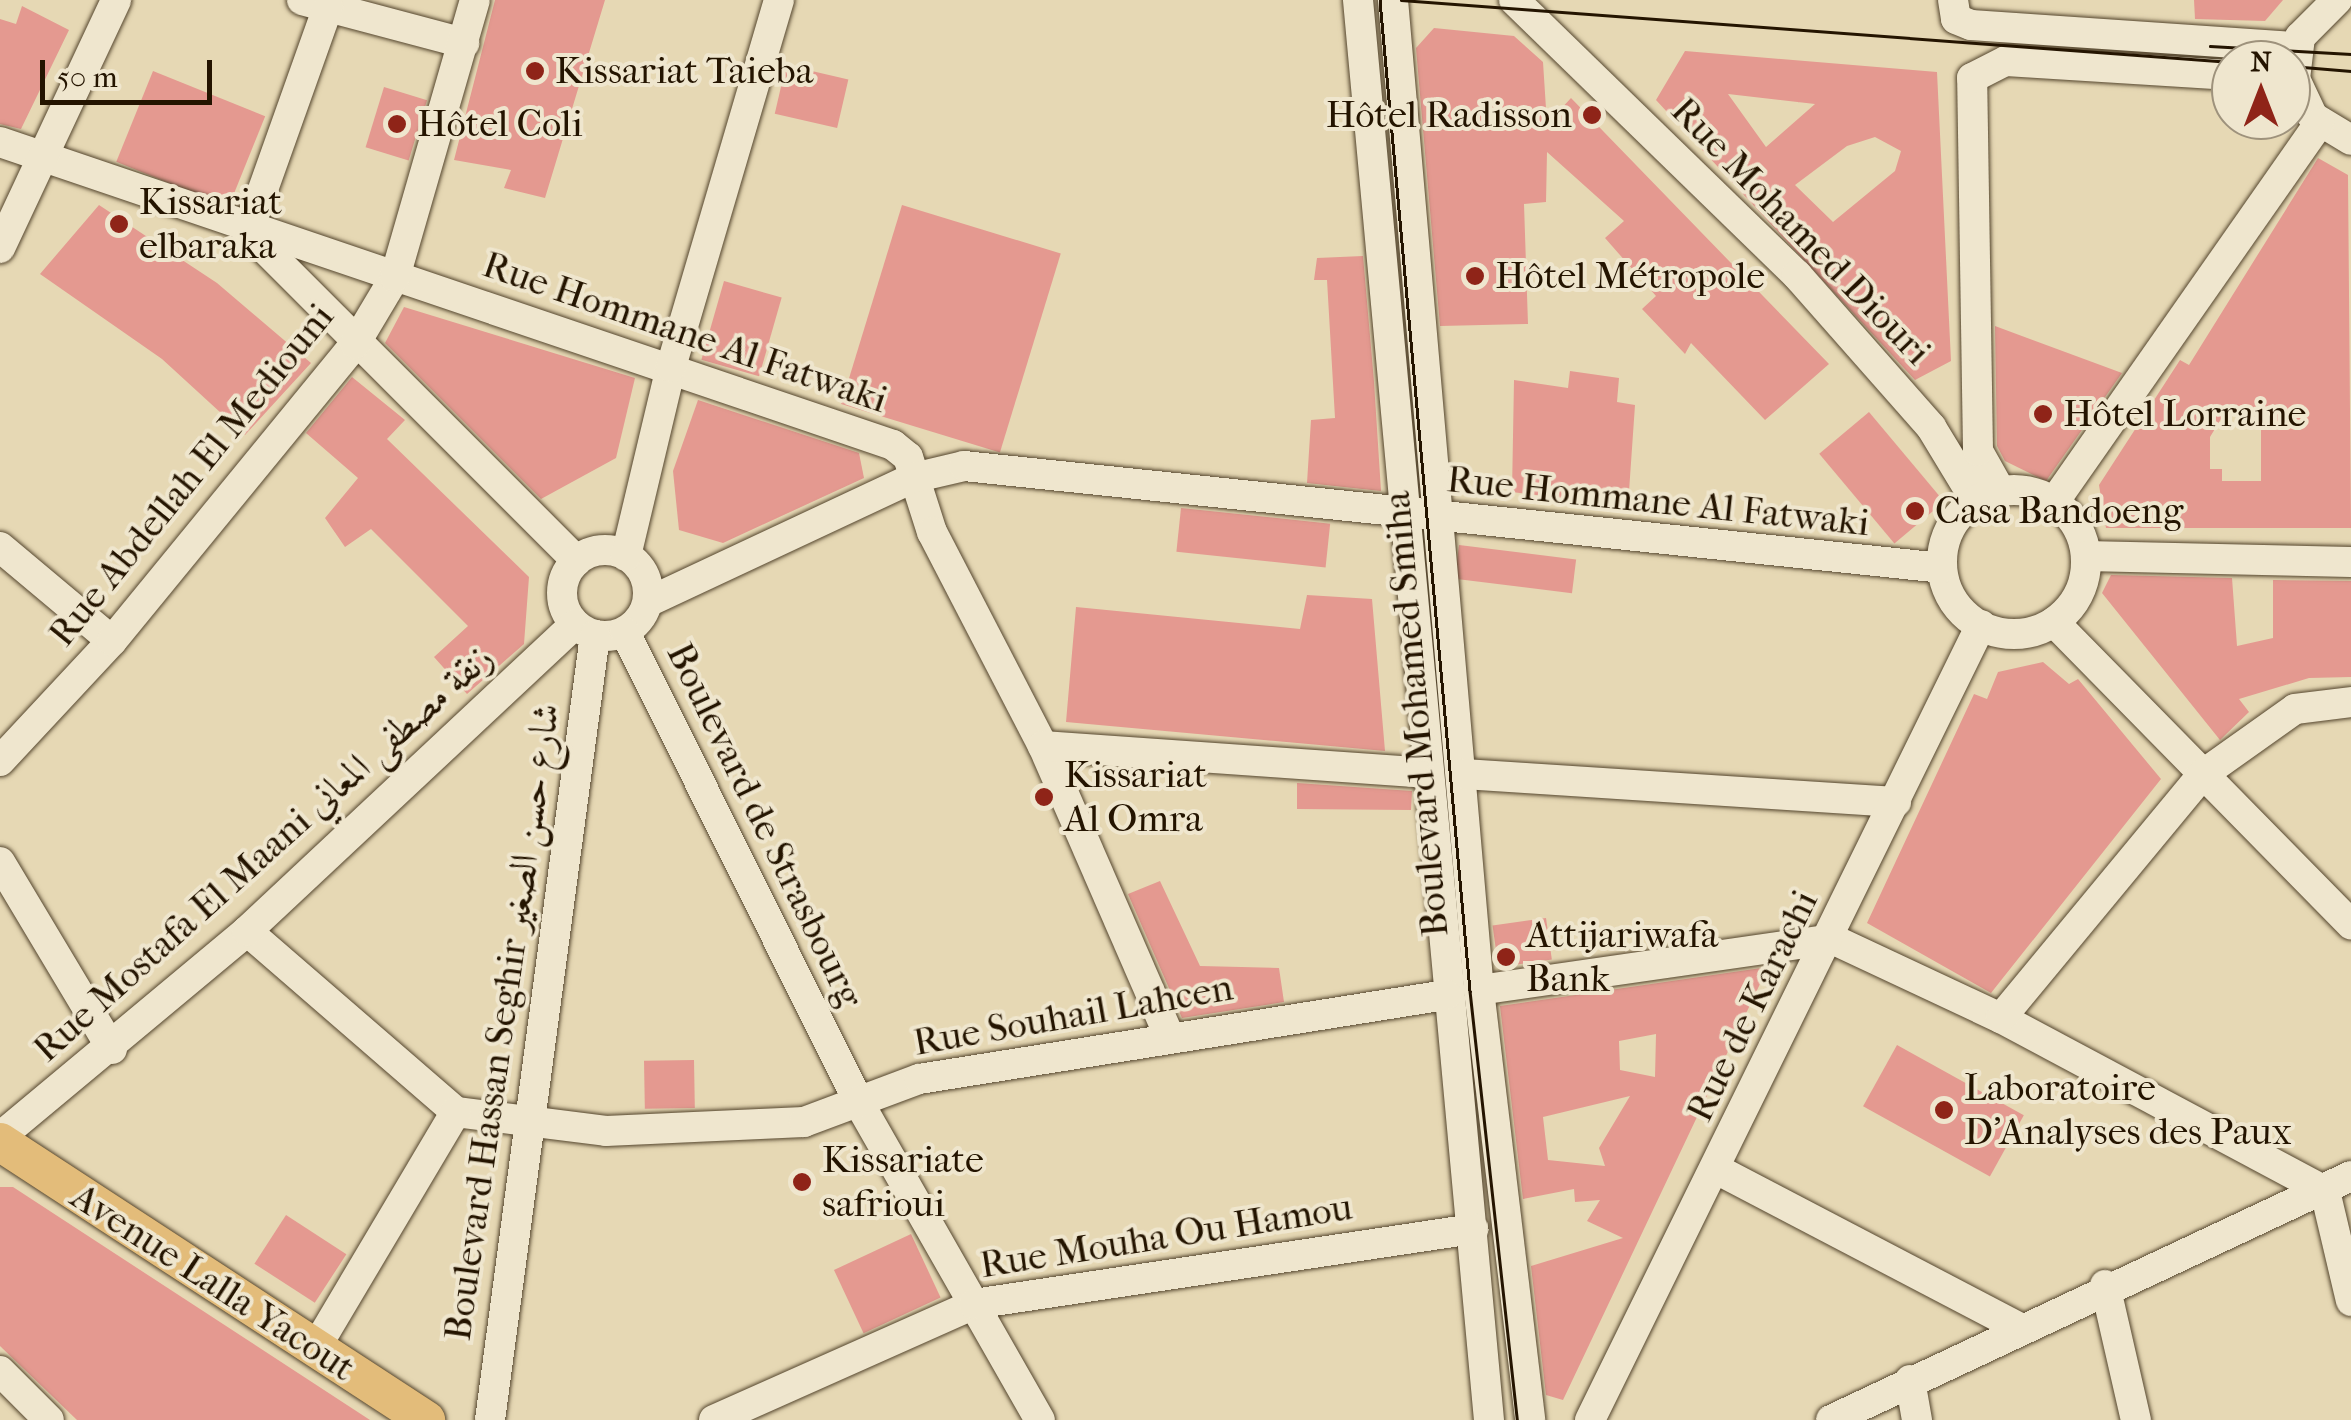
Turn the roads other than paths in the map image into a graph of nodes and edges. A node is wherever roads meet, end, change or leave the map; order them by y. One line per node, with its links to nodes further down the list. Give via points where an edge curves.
1 (116, 0): 20 (street)
2 (475, 0): 14 (street, Rue Abdellah El Mediouni)
3 (779, 0): 25 (street)
4 (1514, 0): 11 (street, Rue Mohamed Diouri)
5 (1538, 0): 11 (street)
6 (2337, 0): 12 (street, via 2310,21)
7 (1352, 1): 9 (street); 29 (street, Boulevard Mohamed Smiha)
8 (315, 3): 14 (street); 21 (street)
9 (1394, 4): 30 (street, Boulevard Mohamed Smiha)
10 (1954, 6): 13 (street, via 1972,26)
11 (1550, 30): 27 (street, Rue Mohamed Diouri, via 1797,275)
12 (2301, 40)
13 (2211, 41)
14 (464, 43): 23 (street, Rue Abdellah El Mediouni)
15 (2211, 74): 27 (street, via 2006,60 1983,68 1967,91 1978,451)
16 (2311, 109): 17 (street)
17 (2319, 123): 18 (street); 28 (street)
18 (2351, 140)
19 (0, 142): 20 (street, Rue Hommane Al Fatwaki)
20 (40, 154): 21 (street, Rue Hommane Al Fatwaki); 22 (street)
21 (248, 232): 23 (street, Rue Hommane Al Fatwaki); 24 (street)
22 (0, 248)
23 (396, 277): 24 (street, Rue Abdellah El Mediouni); 25 (street, Rue Hommane Al Fatwaki)
24 (355, 344): 34 (street); 41 (street, Rue Abdellah El Mediouni)
25 (671, 367): 26 (street, Rue Hommane Al Fatwaki, via 894,444 908,456); 32 (street)
26 (914, 478): 29 (street, Rue Hommane Al Fatwaki, via 964,466); 37 (street); 43 (street, via 932,532)
27 (1988, 496): 28 (street); 36 (street, via 1950,530)
28 (2054, 502): 33 (street, via 2078,528)
29 (1404, 512): 30 (street, Rue Hommane Al Fatwaki); 45 (street, Boulevard Mohamed Smiha)
30 (1438, 516): 36 (street, Rue Hommane Al Fatwaki); 46 (street, Boulevard Mohamed Smiha)
31 (0, 546): 41 (street)
32 (626, 556): 34 (street, via 597,551); 37 (street, via 646,579)
33 (2086, 556): 35 (street); 38 (street, via 2077,597)
34 (576, 561): 40 (street, via 562,588)
35 (2351, 562)
36 (1942, 568): 39 (street, via 1957,606)
37 (648, 602): 40 (street)
38 (2054, 622): 39 (street, via 2015,634); 47 (street)
39 (1981, 626): 48 (street, Rue de Karachi)
40 (598, 630): 51 (street, Rue Mostafa El Maani زنقة مصطفى المعاني); 58 (street, Boulevard de Strasbourg); 60 (street, Boulevard Hassan Seghir شارع حسن الصغير)
41 (112, 641): 44 (street, Rue Abdellah El Mediouni)
42 (2351, 702): 47 (street, via 2295,710)
43 (1043, 746): 45 (street); 56 (street)
44 (0, 761)
45 (1428, 773): 54 (street, Boulevard Mohamed Smiha)
46 (1462, 774): 48 (street); 53 (street, Boulevard Mohamed Smiha)
47 (2202, 775): 50 (street); 55 (street)
48 (1896, 802): 52 (street, Rue de Karachi)
49 (0, 862): 57 (street)
50 (2351, 924)
51 (247, 931): 57 (street, Rue Mostafa El Maani زنقة مصطفى المعاني); 59 (street, Rue Souhail Lahcen)
52 (1832, 939): 53 (street); 55 (street); 62 (street, Rue de Karachi)
53 (1479, 990): 78 (street, Boulevard Mohamed Smiha)
54 (1446, 994): 56 (street, Rue Souhail Lahcen); 64 (street, Boulevard Mohamed Smiha)
55 (2001, 1018): 63 (street)
56 (1169, 1036): 58 (street, Rue Souhail Lahcen, via 918,1079)
57 (112, 1049): 61 (street, Rue Mostafa El Maani زنقة مصطفى المعاني)
58 (859, 1104): 60 (street, Rue Souhail Lahcen, via 804,1122 606,1131); 67 (street, Boulevard de Strasbourg)
59 (456, 1112): 60 (street, Rue Souhail Lahcen); 69 (street)
60 (528, 1126): 74 (street, Boulevard Hassan Seghir شارع حسن الصغير)
61 (0, 1140): 69 (main road, Avenue Lalla Yacout)
62 (1716, 1168): 68 (street); 79 (street, Rue de Karachi)
63 (2338, 1184): 65 (street); 66 (street)
64 (1473, 1228): 67 (street, Rue Mouha Ou Hamou); 77 (street, Boulevard Mohamed Smiha)
65 (2104, 1285): 68 (street); 82 (street)
66 (2351, 1301)
67 (974, 1304): 75 (street, Rue Mouha Ou Hamou); 76 (street, Boulevard de Strasbourg)
68 (2018, 1328): 71 (street)
69 (315, 1349): 73 (main road, Avenue Lalla Yacout)
70 (0, 1370): 72 (street)
71 (1910, 1380): 80 (street); 81 (street)
72 (49, 1420)
73 (426, 1420)
74 (490, 1420)
75 (714, 1420)
76 (1040, 1420)
77 (1489, 1420)
78 (1530, 1420)
79 (1590, 1420)
80 (1831, 1420)
81 (1917, 1420)
82 (2136, 1420)

